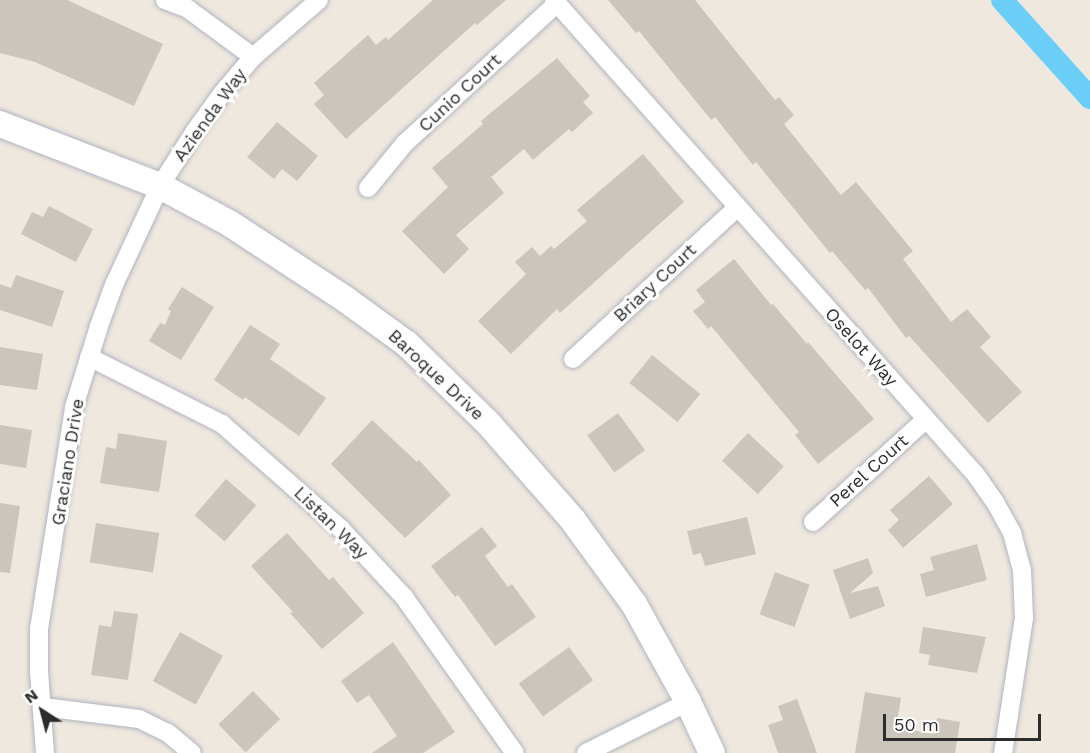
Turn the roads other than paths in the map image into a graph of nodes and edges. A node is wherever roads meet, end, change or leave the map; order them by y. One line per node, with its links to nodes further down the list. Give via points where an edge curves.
1 (165, 0): 4 (street, via 188,9)
2 (318, 0): 4 (street, Azienda Way)
3 (556, 1): 7 (street, Cunio Court, via 405,143); 8 (street, Oselot Way)
4 (254, 57): 6 (street, Azienda Way, via 218,99)
5 (0, 124): 6 (street, Baroque Drive)
6 (160, 186): 9 (street, Graciano Drive, via 114,285); 13 (street, Baroque Drive, via 229,223 345,299 407,344 440,375 572,519 634,604)
7 (368, 188)
8 (738, 207): 10 (street, Briary Court); 11 (street, Oselot Way)
9 (89, 357): 14 (street, Graciano Drive, via 74,407 39,629); 17 (street, Listan Way, via 222,424 341,529 404,597)
10 (573, 359)
11 (926, 419): 12 (street, Perel Court); 20 (street, Oselot Way, via 995,502 1012,533 1022,570 1024,618)
12 (813, 522)
13 (688, 702): 18 (street); 19 (street, Baroque Drive)
14 (44, 708): 15 (street, Graciano Drive); 16 (street, via 139,718 168,733)
15 (45, 753)
16 (192, 753)
17 (515, 753)
18 (586, 753)
19 (712, 753)
20 (1003, 753)

